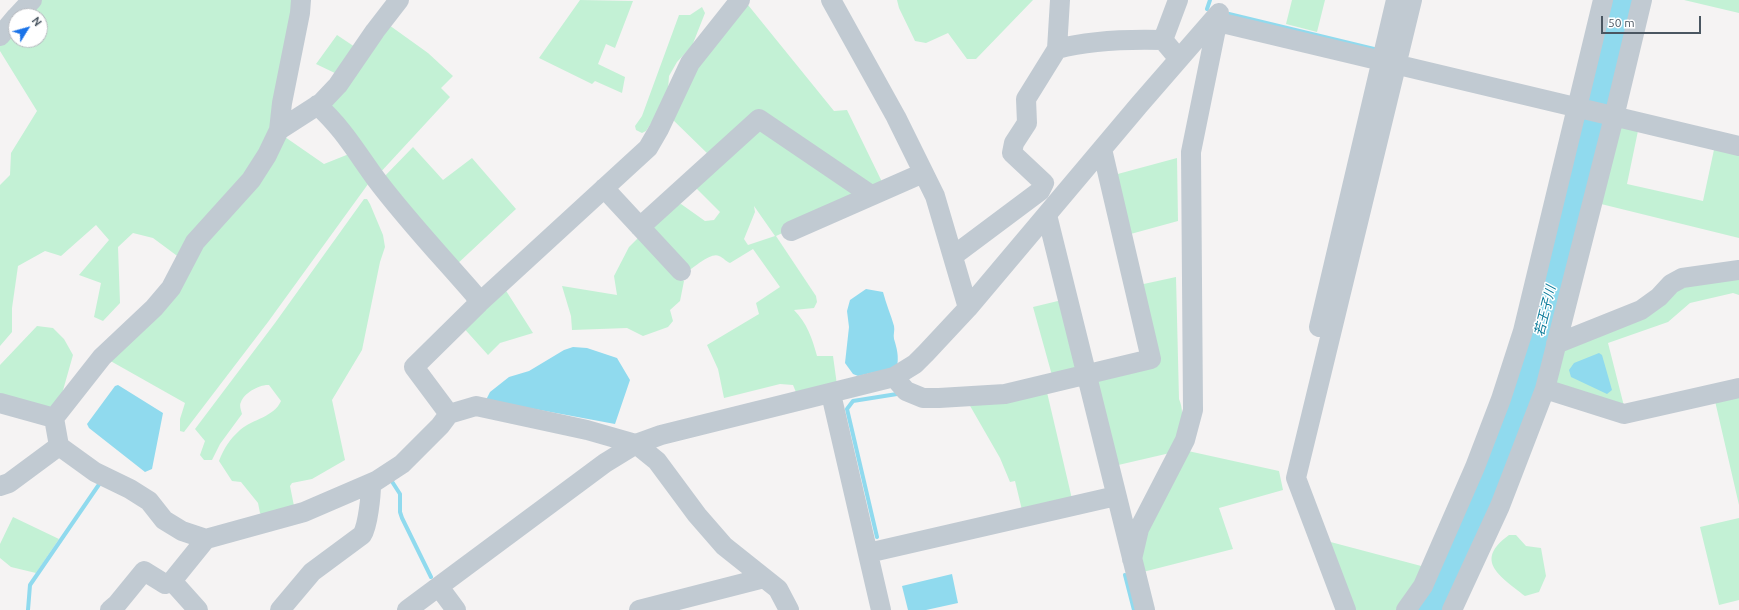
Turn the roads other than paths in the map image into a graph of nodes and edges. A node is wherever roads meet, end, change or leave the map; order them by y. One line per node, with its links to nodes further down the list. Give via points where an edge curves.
1 (32, 0): 12 (street)
2 (300, 0): 23 (street, via 300,13)
3 (399, 0): 20 (street, via 338,85)
4 (740, 0): 27 (street, via 690,63 648,148)
5 (831, 0): 26 (street, via 896,117)
6 (1060, 0): 17 (street)
7 (1178, 0): 16 (street)
8 (1396, 0): 19 (street)
9 (1412, 0): 19 (street)
10 (1603, 0): 21 (street)
11 (1642, 0): 22 (street)
12 (25, 8)
13 (1220, 12): 18 (street); 19 (street); 53 (street, via 1191,152 1193,410 1184,440 1139,529)
14 (8, 27): 15 (street)
15 (0, 36)
16 (1163, 40): 17 (street, via 1100,41); 18 (street)
17 (1057, 50): 32 (street, via 1026,99 1026,123 1014,143 1012,153 1044,183 1040,190)
18 (1179, 59): 25 (street)
19 (1389, 62): 21 (street); 66 (street, via 1286,467 1285,480); 67 (street, via 1296,478)
20 (317, 105): 23 (street); 35 (street, via 347,136 376,180)
21 (1578, 107): 22 (street); 68 (street, via 1523,331 1501,399 1475,468 1423,586)
22 (1614, 117): 24 (street); 37 (street)
23 (279, 130): 45 (street, via 268,155 251,180 195,242 171,288 154,308 102,357)
24 (1739, 146)
25 (1102, 149): 29 (street); 38 (street, via 1151,359)
26 (923, 173): 28 (street); 32 (street, via 935,196)
27 (604, 188): 30 (street); 35 (street)
28 (871, 195): 30 (street, via 760,119); 31 (street)
29 (1047, 215): 36 (street); 38 (street)
30 (640, 227): 34 (street)
31 (791, 231)
32 (953, 256): 36 (street)
33 (1739, 270): 37 (street, via 1682,278 1671,284 1641,310)
34 (681, 272)
35 (479, 303): 44 (street, via 414,367)
36 (968, 308): 39 (street, via 926,354)
37 (1556, 344): 41 (street)
38 (1086, 374): 39 (street, via 1005,394 939,398 923,398 906,392); 50 (street)
39 (894, 377): 42 (street)
40 (1739, 388): 41 (street, via 1624,414)
41 (1545, 389): 69 (street, via 1500,506)
42 (831, 394): 46 (street, via 661,435); 52 (street)
43 (0, 403): 45 (street)
44 (449, 414): 46 (street, via 476,406 587,430); 48 (street, via 402,464)
45 (54, 418): 47 (street)
46 (636, 444): 54 (street, via 657,461 697,515 724,546); 56 (street, via 605,463)
47 (60, 446): 49 (street, via 9,483); 51 (street, via 95,472 149,501 164,520 182,531)
48 (371, 484): 51 (street, via 304,512); 59 (street, via 366,528 362,535 312,572)
49 (0, 486)
50 (1116, 496): 52 (street); 53 (street)
51 (206, 539): 55 (street)
52 (868, 553): 64 (street)
53 (1132, 559): 65 (street)
54 (764, 578): 62 (street); 63 (street, via 778,589)
55 (172, 581): 57 (street, via 165,584 144,570); 58 (street)
56 (439, 587): 60 (street); 61 (street)
57 (110, 610)
58 (198, 610)
59 (280, 610)
60 (407, 610)
61 (456, 610)
62 (639, 610)
63 (789, 610)
64 (881, 610)
65 (1145, 610)
66 (1332, 610)
67 (1346, 610)
68 (1406, 610)
69 (1452, 610)

